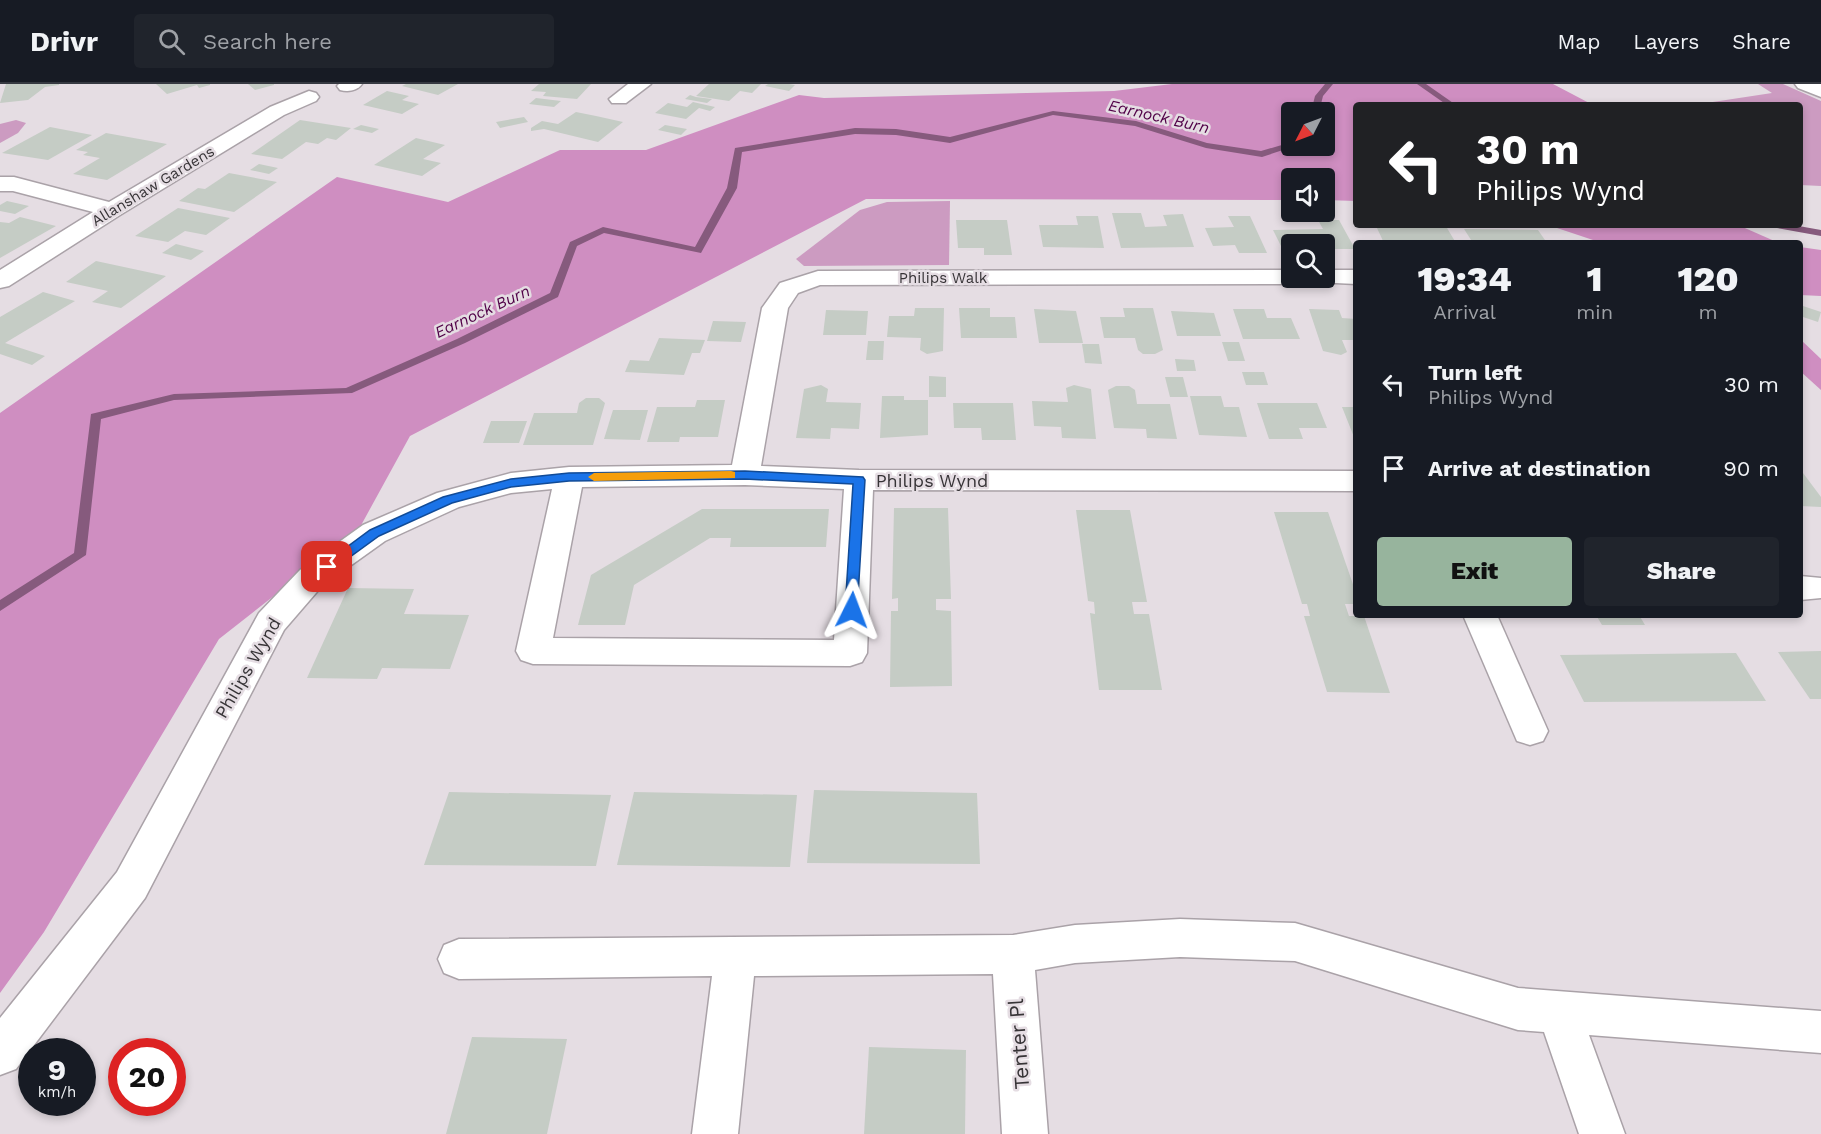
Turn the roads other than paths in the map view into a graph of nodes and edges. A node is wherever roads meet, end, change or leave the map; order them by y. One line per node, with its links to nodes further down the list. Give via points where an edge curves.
1 (641, 84): 5 (street)
2 (1805, 84): 3 (street)
3 (1821, 91)
4 (309, 97): 7 (street, Allanshaw Gardens, via 277,111)
5 (618, 99)
6 (0, 184): 7 (street, via 14,184)
7 (112, 210): 11 (street, Allanshaw Gardens)
8 (1281, 277): 12 (street, Philips Walk, via 818,278 789,288 775,308)
9 (1335, 277): 10 (street)
10 (1353, 277)
11 (0, 281)
12 (745, 475): 13 (street, Philips Wynd); 14 (street, Philips Wynd)
13 (569, 477): 14 (street, via 533,651 850,653); 23 (street, Philips Wynd, via 511,483 448,500 374,533 311,578 271,622 131,885)
14 (859, 480): 15 (street, Philips Wynd)
15 (1353, 481)
16 (1481, 618): 17 (street)
17 (1530, 731)
18 (1013, 954): 19 (street); 21 (street, via 1075,944 1180,938 1295,942 1518,1009); 25 (street, Tenter Pl)
19 (735, 957): 20 (street); 24 (street)
20 (459, 959)
21 (1559, 1013): 22 (street); 26 (street)
22 (1821, 1032)
23 (0, 1053)
24 (715, 1134)
25 (1025, 1134)
26 (1602, 1134)

